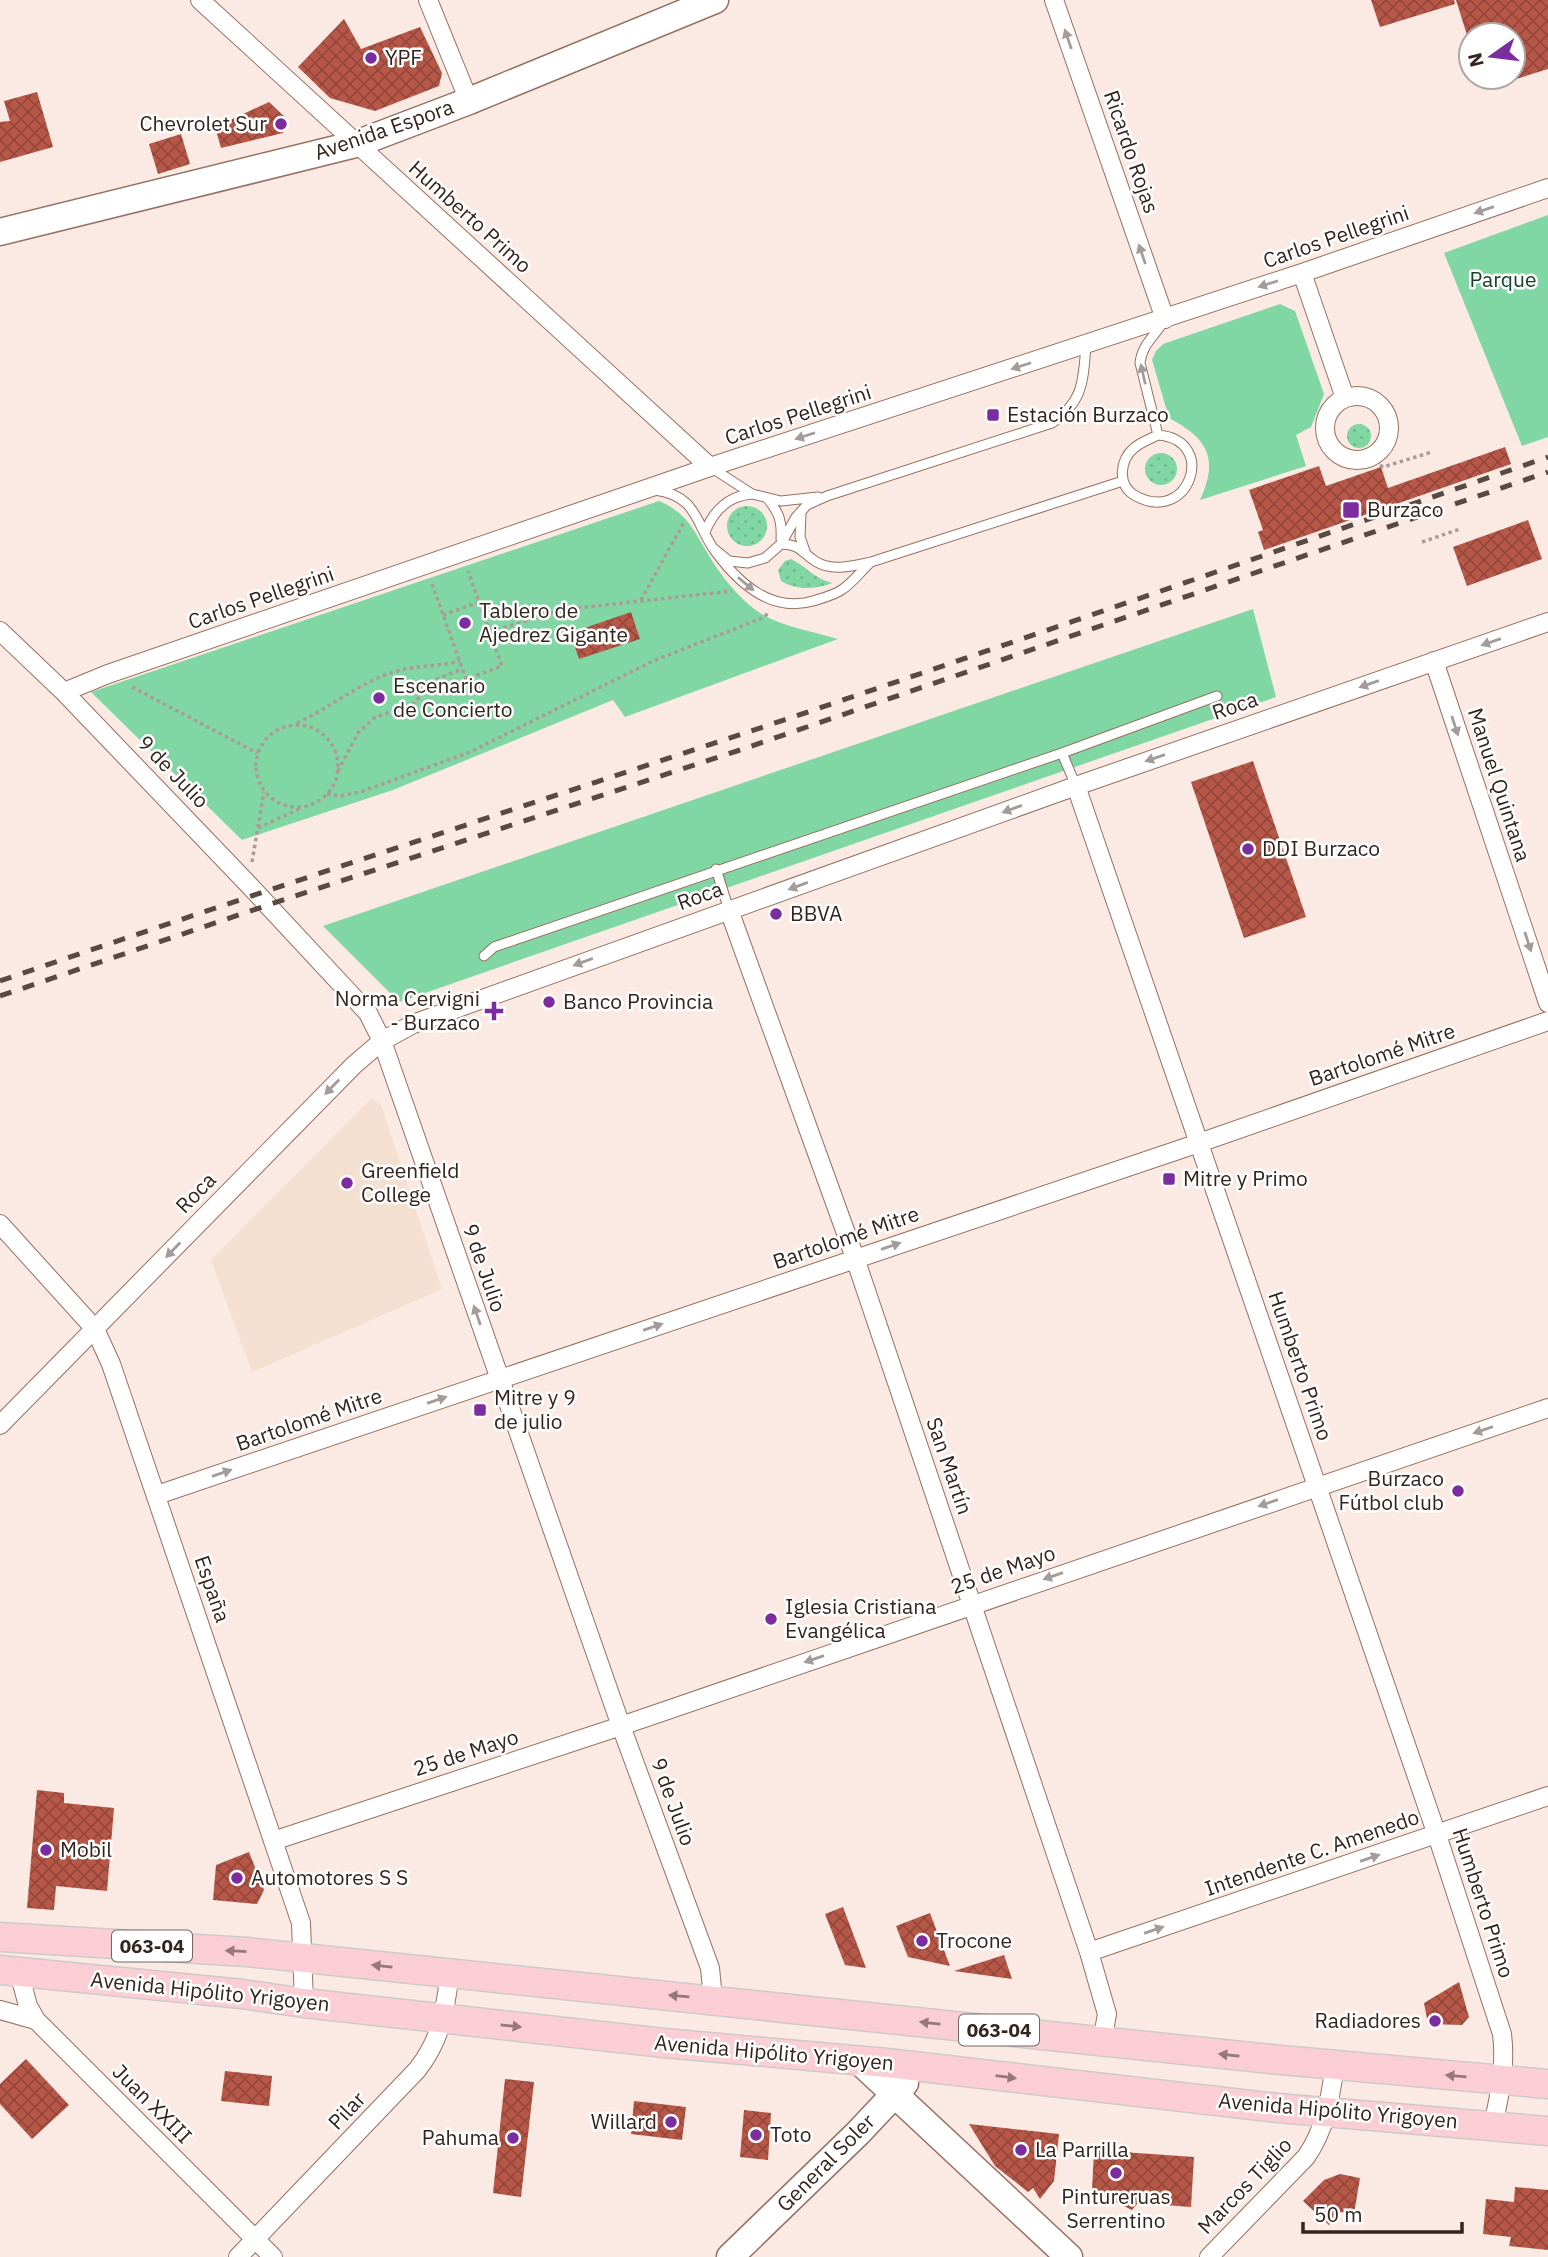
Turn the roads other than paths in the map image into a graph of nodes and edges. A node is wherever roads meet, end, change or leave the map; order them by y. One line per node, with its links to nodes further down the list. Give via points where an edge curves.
1 (200, 0): 6 (street, Humberto Primo)
2 (428, 0): 5 (street)
3 (715, 0): 5 (main road, Avenida Espora)
4 (1054, 0): 10 (street, Ricardo Rojas, one-way to 4)
5 (469, 101): 6 (main road, Avenida Espora)
6 (356, 144): 8 (main road, Avenida Espora); 14 (street, Humberto Primo)
7 (1548, 188): 9 (street, Carlos Pellegrini, one-way to 9)
8 (0, 232)
9 (1302, 273): 10 (street, Carlos Pellegrini, one-way to 10); 12 (street)
10 (1165, 318): 11 (street, Carlos Pellegrini); 13 (lane, one-way to 10, via 1140,363 1141,352)
11 (1086, 345): 14 (street, Carlos Pellegrini, one-way to 14); 18 (lane, via 1078,398 1052,423)
12 (1345, 398): 12 (street, via 1374,401 1387,416 1384,446 1368,458 1346,459 1329,445 1325,434 1328,412)
13 (1158, 435): 15 (lane, via 1129,454); 15 (lane, via 1182,443 1190,456 1193,472 1187,488 1176,498 1146,500 1131,493)
14 (710, 467): 16 (street, Carlos Pellegrini); 17 (lane)
15 (1123, 481): 25 (lane)
16 (649, 489): 21 (lane, via 682,499); 29 (street, Carlos Pellegrini)
17 (752, 494): 19 (lane); 21 (lane, via 724,504)
18 (827, 496): 19 (lane); 20 (lane)
19 (766, 498): 22 (lane, via 778,510)
20 (801, 511): 22 (lane); 24 (lane)
21 (705, 532): 23 (lane)
22 (781, 544): 23 (lane, via 765,558 748,563 729,561); 24 (lane)
23 (713, 548): 25 (lane, one-way to 25, via 751,588 783,605 804,604 843,589)
24 (804, 551): 25 (lane, via 826,566 845,568)
25 (871, 562)
26 (1548, 622): 28 (street, Roca, one-way to 28)
27 (0, 631): 29 (street, 9 de Julio)
28 (1434, 661): 32 (street, Roca, one-way to 32); 36 (street, Manuel Quintana, one-way to 36)
29 (64, 692): 38 (street, 9 de Julio, via 368,1013)
30 (1217, 696): 31 (lane)
31 (1062, 753): 32 (lane); 33 (lane)
32 (1076, 786): 34 (street, Roca, one-way to 34); 39 (street, Humberto Primo)
33 (716, 869): 34 (lane); 35 (lane, via 494,947)
34 (729, 910): 38 (street, Roca, one-way to 38, via 413,1024); 41 (street, San Martín)
35 (484, 956)
36 (1548, 1003)
37 (1548, 1021): 39 (street, Bartolomé Mitre)
38 (382, 1041): 42 (street, Roca, one-way to 42); 43 (street, 9 de Julio, one-way to 38)
39 (1199, 1143): 41 (street, Bartolomé Mitre, one-way to 39); 46 (street, Humberto Primo)
40 (0, 1224): 42 (street, España)
41 (855, 1258): 43 (street, Bartolomé Mitre, one-way to 41); 48 (street, San Martín)
42 (95, 1329): 45 (street, Roca); 47 (street, España)
43 (499, 1379): 47 (street, Bartolomé Mitre, one-way to 43); 49 (street, 9 de Julio)
44 (1548, 1408): 46 (street, 25 de Mayo, one-way to 46)
45 (0, 1425)
46 (1317, 1486): 48 (street, 25 de Mayo, one-way to 48); 51 (street, Humberto Primo)
47 (157, 1495): 52 (street, España)
48 (972, 1604): 49 (street, 25 de Mayo, one-way to 49); 54 (street, San Martín)
49 (621, 1726): 52 (street, 25 de Mayo); 58 (street, 9 de Julio, via 710,1968)
50 (1548, 1796): 51 (street, Intendente C. Amenedo)
51 (1437, 1835): 54 (street, Intendente C. Amenedo, one-way to 51); 67 (street, Humberto Primo, via 1502,2034)
52 (273, 1841): 55 (street, España, via 301,1923)
53 (0, 1937): 55 (main road, Avenida Hipólito Yrigoyen / 063-04, one-way to 53)
54 (1089, 1952): 63 (street, San Martín, via 1107,2014)
55 (304, 1958): 57 (main road, Avenida Hipólito Yrigoyen / 063-04, one-way to 55); 59 (street, España)
56 (10, 1971): 59 (main road, Avenida Hipólito Yrigoyen / 063-04); 62 (street, Juan XXIII)
57 (450, 1974): 58 (main road, Avenida Hipólito Yrigoyen / 063-04, one-way to 57); 61 (street, Pilar)
58 (713, 1999): 63 (main road, Avenida Hipólito Yrigoyen / 063-04, one-way to 58)
59 (304, 2003): 61 (main road, Avenida Hipólito Yrigoyen / 063-04)
60 (0, 2010): 62 (street)
61 (444, 2018): 64 (main road, Avenida Hipólito Yrigoyen / 063-04, one-way to 64); 73 (street, Pilar, via 432,2050 417,2070)
62 (36, 2020): 73 (street, Juan XXIII)
63 (1102, 2042): 65 (main road, Avenida Hipólito Yrigoyen / 063-04, one-way to 63)
64 (859, 2061): 66 (main road, Avenida Hipólito Yrigoyen / 063-04); 69 (main road)
65 (1335, 2064): 67 (main road, Avenida Hipólito Yrigoyen / 063-04, one-way to 65); 70 (street, Marcos Tiglio)
66 (920, 2067): 69 (main road, General Soler); 70 (main road, Avenida Hipólito Yrigoyen / 063-04, one-way to 70)
67 (1503, 2080): 68 (main road, Avenida Hipólito Yrigoyen / 063-04); 71 (street, Humberto Primo)
68 (1548, 2084)
69 (894, 2094): 76 (main road, General Soler); 77 (main road)
70 (1329, 2112): 71 (main road, Avenida Hipólito Yrigoyen / 063-04); 78 (street, Marcos Tiglio, via 1306,2157)
71 (1493, 2125): 72 (main road, Avenida Hipólito Yrigoyen / 063-04)
72 (1548, 2131)
73 (255, 2240): 74 (street, Pilar); 75 (street, Juan XXIII)
74 (238, 2257)
75 (273, 2257)
76 (730, 2257)
77 (1069, 2257)
78 (1209, 2257)

